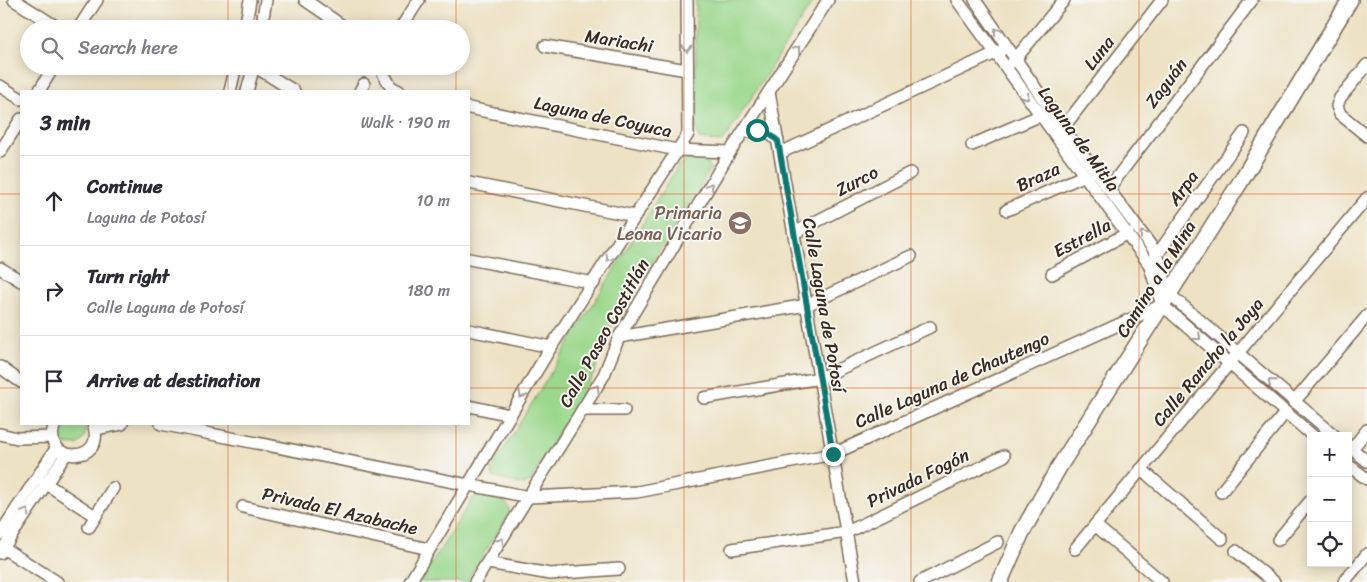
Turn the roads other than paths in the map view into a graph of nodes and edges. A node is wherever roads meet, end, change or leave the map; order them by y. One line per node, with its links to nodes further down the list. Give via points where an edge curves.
1 (14, 0): 15 (street)
2 (97, 0): 16 (street)
3 (250, 0): 17 (street)
4 (266, 0): 18 (street)
5 (305, 0): 19 (street)
6 (419, 0): 20 (street)
7 (687, 0): 27 (street, Calle Paseo Costitlán, one-way to 27)
8 (828, 0): 39 (street, Calle Paseo Costitlán, one-way to 8)
9 (957, 0): 23 (street, Laguna de Mitla)
10 (975, 0): 22 (street, Laguna de Mitla, one-way to 10)
11 (1064, 0): 24 (street)
12 (1162, 0): 44 (street, Luna)
13 (1252, 0): 56 (street, Zaguán)
14 (1350, 0): 70 (main road, Camino a la Mina)
15 (46, 20)
16 (84, 20)
17 (247, 20)
18 (263, 20)
19 (334, 20)
20 (406, 20)
21 (545, 46): 27 (street, Mariachi)
22 (1008, 46): 23 (street); 24 (street, Laguna de Mitla)
23 (996, 54): 26 (street, Laguna de Mitla); 49 (street)
24 (1017, 59): 26 (street); 44 (street, Laguna de Mitla)
25 (1367, 66): 47 (street, via 1337,106 1340,114)
26 (1006, 68): 42 (street, Laguna de Mitla, one-way to 42)
27 (687, 70): 50 (street, Calle Paseo Costitlán, via 688,134)
28 (49, 75): 34 (street)
29 (234, 75): 35 (street)
30 (251, 75): 36 (street)
31 (268, 75): 37 (street)
32 (385, 75): 38 (street)
33 (0, 86): 40 (street)
34 (40, 90)
35 (230, 90)
36 (247, 90)
37 (292, 90)
38 (397, 90)
39 (769, 92): 45 (street, Calle Paseo Costitlán); 49 (street, Calle Laguna de Potosí)
40 (20, 98)
41 (470, 108): 50 (street, Laguna de Coyuca)
42 (1039, 116): 48 (street); 54 (street, Laguna de Mitla)
43 (20, 121): 51 (street)
44 (1063, 128): 56 (street, Laguna de Mitla)
45 (744, 132): 49 (street, via 766,131); 52 (street, Calle Paseo Costitlán)
46 (1244, 133): 62 (street, Arpa)
47 (1367, 136)
48 (972, 145)
49 (779, 147): 60 (street, Calle Laguna de Potosí)
50 (677, 150): 52 (street, Laguna de Coyuca); 59 (street, Calle Paseo Costitlán)
51 (0, 152)
52 (730, 152): 75 (street, Calle Paseo Costitlán, one-way to 52)
53 (910, 173): 60 (street, Zurco)
54 (1083, 176): 58 (street, Braza); 61 (street, Laguna de Mitla)
55 (470, 183): 59 (street)
56 (1109, 188): 62 (street, Laguna de Mitla, one-way to 56)
57 (1367, 198): 77 (street, Calle Rancho la Joya)
58 (1008, 210)
59 (635, 216): 69 (street, Calle Paseo Costitlán, one-way to 69)
60 (794, 233): 71 (street, Calle Laguna de Potosí)
61 (1128, 233): 65 (street, Laguna de Mitla); 67 (street, Estrella)
62 (1157, 254): 65 (street, Arpa); 70 (street, Laguna de Mitla)
63 (911, 256): 71 (street)
64 (470, 259): 69 (street)
65 (1150, 264): 70 (street, Laguna de Mitla)
66 (0, 268): 68 (street)
67 (1052, 274)
68 (20, 276)
69 (594, 284): 76 (street, Calle Paseo Costitlán)
70 (1165, 300): 77 (street); 78 (street, one-way to 78); 101 (street, Calle Laguna de Chautengo); 135 (main road, Camino a la Mina, via 1059,467 1022,532)
71 (807, 305): 75 (street); 80 (street, Calle Laguna de Potosí)
72 (1367, 316): 83 (street)
73 (930, 327): 80 (street)
74 (470, 330): 76 (street)
75 (619, 337): 85 (street, Calle Paseo Costitlán, one-way to 75, via 604,375)
76 (551, 347): 88 (street, Calle Paseo Costitlán, one-way to 88)
77 (1237, 354): 78 (street, Calle Rancho la Joya); 83 (street, one-way to 77)
78 (1229, 364): 87 (street); 105 (street, Calle Rancho la Joya)
79 (0, 367): 81 (street)
80 (820, 378): 82 (street); 101 (street, Calle Laguna de Potosí)
81 (20, 381)
82 (704, 398)
83 (1294, 402): 95 (street)
84 (470, 406): 88 (street)
85 (582, 410): 86 (street); 111 (street, Calle Paseo Costitlán)
86 (624, 410)
87 (1286, 413): 94 (street); 110 (street)
88 (510, 415): 108 (street, Calle Paseo Costitlán)
89 (55, 425): 97 (street)
90 (108, 425): 92 (street)
91 (166, 425): 108 (street, Calle Laguna de Chautengo)
92 (94, 426): 100 (street, via 95,442 86,452 73,456)
93 (1367, 430): 98 (street)
94 (1307, 432)
95 (1330, 432)
96 (0, 434): 97 (street)
97 (55, 442): 100 (street); 118 (street)
98 (1352, 446)
99 (1352, 450): 103 (street)
100 (66, 454): 107 (street)
101 (833, 454): 111 (street, Calle Laguna de Chautengo, via 637,492); 117 (street, Calle Laguna de Potosí)
102 (1004, 456): 117 (street, Privada Fogón)
103 (1367, 461)
104 (1352, 468): 106 (street)
105 (1142, 469): 115 (street, Calle Rancho la Joya); 119 (street)
106 (1367, 479)
107 (45, 483): 114 (street); 125 (street, one-way to 107)
108 (468, 485): 111 (street, Calle Laguna de Chautengo); 122 (street, Calle Paseo Costitlán)
109 (113, 488): 114 (street)
110 (1221, 492)
111 (529, 498): 128 (street, Calle Paseo Costitlán, one-way to 111)
112 (1307, 505): 120 (street)
113 (243, 507): 122 (street, Privada El Azabache)
114 (96, 516): 116 (street)
115 (1095, 524): 124 (street, Calle Rancho la Joya); 136 (street)
116 (89, 527)
117 (847, 532): 123 (street, Privada Fogón); 133 (street, Calle Laguna de Potosí)
118 (0, 534)
119 (1222, 539)
120 (1278, 540)
121 (998, 542): 134 (street)
122 (430, 549): 131 (street, Calle Paseo Costitlán)
123 (732, 549)
124 (1075, 549)
125 (2, 551): 130 (street)
126 (1236, 551): 137 (street)
127 (1367, 554): 138 (street)
128 (488, 562): 129 (street, via 550,574); 132 (street, Calle Paseo Costitlán)
129 (619, 569)
130 (57, 582)
131 (410, 582)
132 (475, 582)
133 (855, 582)
134 (920, 582)
135 (1000, 582)
136 (1162, 582)
137 (1274, 582)
138 (1344, 582)

